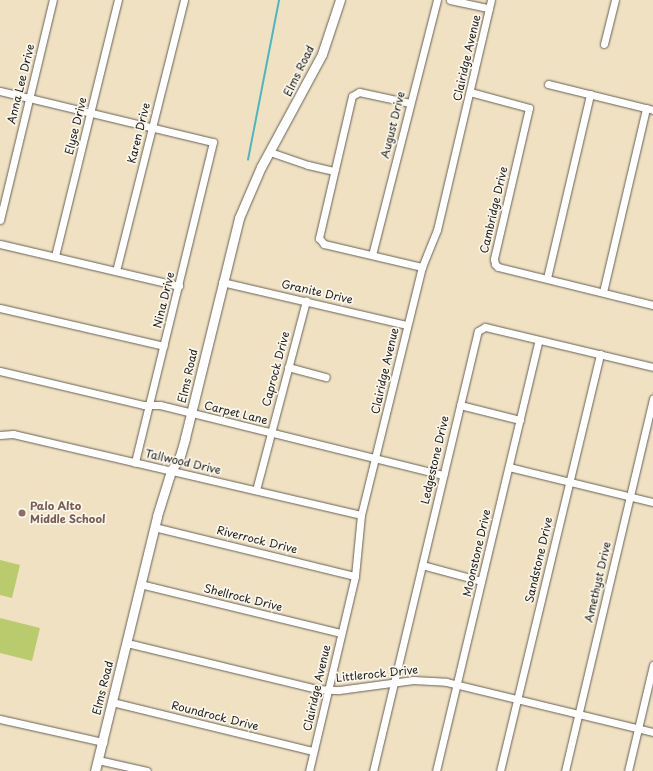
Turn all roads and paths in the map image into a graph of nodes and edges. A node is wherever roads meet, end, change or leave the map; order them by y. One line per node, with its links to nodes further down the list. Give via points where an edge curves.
1 (53, 0): 14 (street, Anna Lee Drive)
2 (118, 0): 17 (street, Elyse Drive)
3 (184, 0): 18 (street, Karen Drive)
4 (340, 0): 19 (main road, Elms Road, via 322,54)
5 (437, 0): 15 (street, August Drive)
6 (450, 0): 8 (street)
7 (615, 0): 9 (street)
8 (490, 4): 12 (street, Clairidge Avenue)
9 (604, 44)
10 (548, 84): 13 (street)
11 (0, 91): 14 (street)
12 (470, 92): 25 (street, Clairidge Avenue, via 437,230); 27 (street, Cambridge Drive, via 529,108 494,264)
13 (590, 94): 16 (street); 27 (street)
14 (28, 98): 17 (street); 21 (street, Anna Lee Drive)
15 (410, 103): 20 (street, via 356,92 352,96); 23 (street, August Drive)
16 (650, 109): 30 (street)
17 (90, 113): 18 (street); 24 (street, Elyse Drive)
18 (152, 128): 26 (street, Karen Drive); 29 (street, Nina Drive, via 213,142)
19 (270, 152): 20 (street); 28 (main road, Elms Road, via 239,218)
20 (334, 171): 23 (street, via 320,239 324,244)
21 (0, 220)
22 (0, 244): 24 (street)
23 (372, 255): 25 (street)
24 (55, 256): 26 (street)
25 (422, 267): 34 (street, Clairidge Avenue)
26 (116, 271): 29 (street)
27 (547, 278): 30 (street, Cambridge Drive)
28 (222, 282): 31 (street, Granite Drive); 45 (main road, Elms Road)
29 (179, 286): 36 (street, Nina Drive)
30 (603, 292): 32 (street, Cambridge Drive)
31 (306, 301): 34 (street, Granite Drive); 38 (street, Caprock Drive)
32 (653, 305)
33 (0, 308): 36 (street)
34 (407, 325): 49 (street, Clairidge Avenue)
35 (539, 340): 37 (street, Ledgestone Drive); 43 (street, Ledgestone Drive, via 481,328 478,331); 46 (street, Moonstone Drive)
36 (164, 346): 44 (street, Nina Drive)
37 (600, 354): 39 (street, Ledgestone Drive); 54 (street, Sandstone Drive)
38 (288, 367): 41 (street); 47 (street, Caprock Drive)
39 (653, 367)
40 (0, 371): 44 (street, Carpet Lane)
41 (326, 377)
42 (653, 398): 56 (street, Amethyst Drive)
43 (460, 405): 46 (street); 53 (street, Ledgestone Drive)
44 (150, 406): 45 (street, Carpet Lane, via 160,405); 50 (street, Nina Drive)
45 (191, 413): 47 (street, Carpet Lane); 52 (main road, Elms Road, via 180,456)
46 (520, 420): 51 (street, Moonstone Drive)
47 (271, 434): 49 (street, Carpet Lane); 55 (street, Caprock Drive)
48 (0, 435): 50 (street, Tallwood Drive, via 13,434)
49 (376, 459): 53 (street, Carpet Lane); 58 (street, Clairidge Avenue)
50 (136, 463): 52 (street, Tallwood Drive)
51 (509, 467): 54 (street); 62 (street, Moonstone Drive)
52 (171, 471): 55 (street, Tallwood Drive); 59 (main road, Elms Road)
53 (442, 475): 60 (street, Ledgestone Drive)
54 (569, 482): 56 (street); 70 (street, Sandstone Drive)
55 (256, 490): 58 (street, Tallwood Drive)
56 (630, 496): 57 (street); 72 (street, Amethyst Drive)
57 (653, 502)
58 (361, 515): 61 (street, Clairidge Avenue)
59 (154, 527): 61 (street, Riverrock Drive); 63 (main road, Elms Road)
60 (422, 566): 62 (street); 67 (street, Ledgestone Drive)
61 (355, 576): 64 (street, Clairidge Avenue)
62 (481, 581): 68 (street, Moonstone Drive)
63 (140, 584): 64 (street, Shellrock Drive); 65 (main road, Elms Road)
64 (341, 633): 69 (street, Clairidge Avenue)
65 (127, 643): 69 (street, Littlerock Drive, via 305,687); 71 (main road, Elms Road)
66 (653, 665): 74 (street)
67 (394, 683): 68 (street, Littlerock Drive, via 427,680); 69 (street, Littlerock Drive); 82 (street, Ledgestone Drive)
68 (457, 685): 70 (street, Littlerock Drive); 83 (street, Moonstone Drive)
69 (328, 690): 77 (street, Clairidge Avenue)
70 (517, 700): 72 (street, Littlerock Drive); 84 (street, Sandstone Drive)
71 (112, 702): 76 (main road, Elms Road); 77 (street, Roundrock Drive)
72 (579, 714): 74 (street, Littlerock Drive); 85 (street, Amethyst Drive)
73 (0, 719): 76 (street)
74 (638, 728): 75 (street, Littlerock Drive); 86 (street)
75 (653, 732)
76 (103, 742): 78 (main road, Elms Road)
77 (313, 751): 81 (street)
78 (98, 760): 79 (main road, Elms Road); 80 (street)
79 (95, 771)
80 (147, 771)
81 (309, 771)
82 (373, 771)
83 (436, 771)
84 (500, 771)
85 (565, 771)
86 (628, 771)

